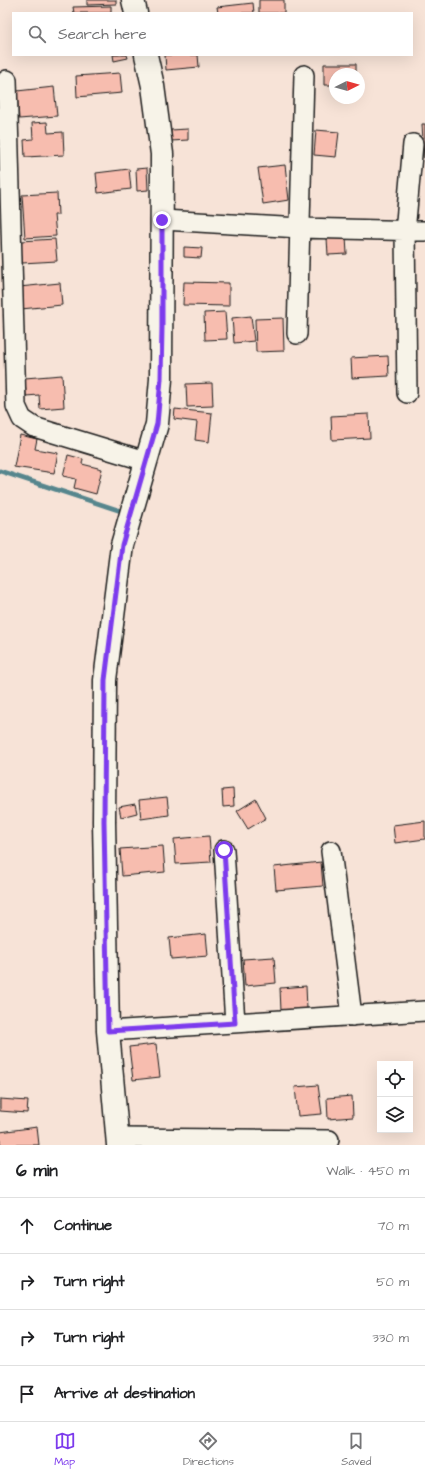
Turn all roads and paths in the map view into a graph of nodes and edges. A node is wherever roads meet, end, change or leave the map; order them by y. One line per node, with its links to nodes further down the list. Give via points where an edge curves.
1 (133, 0): 2 (main road)
2 (136, 12)
3 (146, 56): 7 (main road, via 162,154)
4 (304, 75): 8 (street)
5 (7, 80): 13 (street, via 16,406 22,419 34,427)
6 (413, 144): 10 (street)
7 (162, 220): 8 (street); 13 (main road, via 161,379 157,424)
8 (300, 228): 10 (street); 11 (street)
9 (425, 231): 10 (street)
10 (405, 232): 12 (street)
11 (298, 334)
12 (407, 393)
13 (146, 461): 19 (main road, via 122,545 105,680 104,822)
14 (224, 850): 18 (street)
15 (331, 851): 17 (street)
16 (425, 1011): 17 (street)
17 (352, 1016): 18 (street)
18 (235, 1023): 19 (street)
19 (108, 1031): 21 (main road)
20 (330, 1140): 21 (street)
21 (118, 1142)

